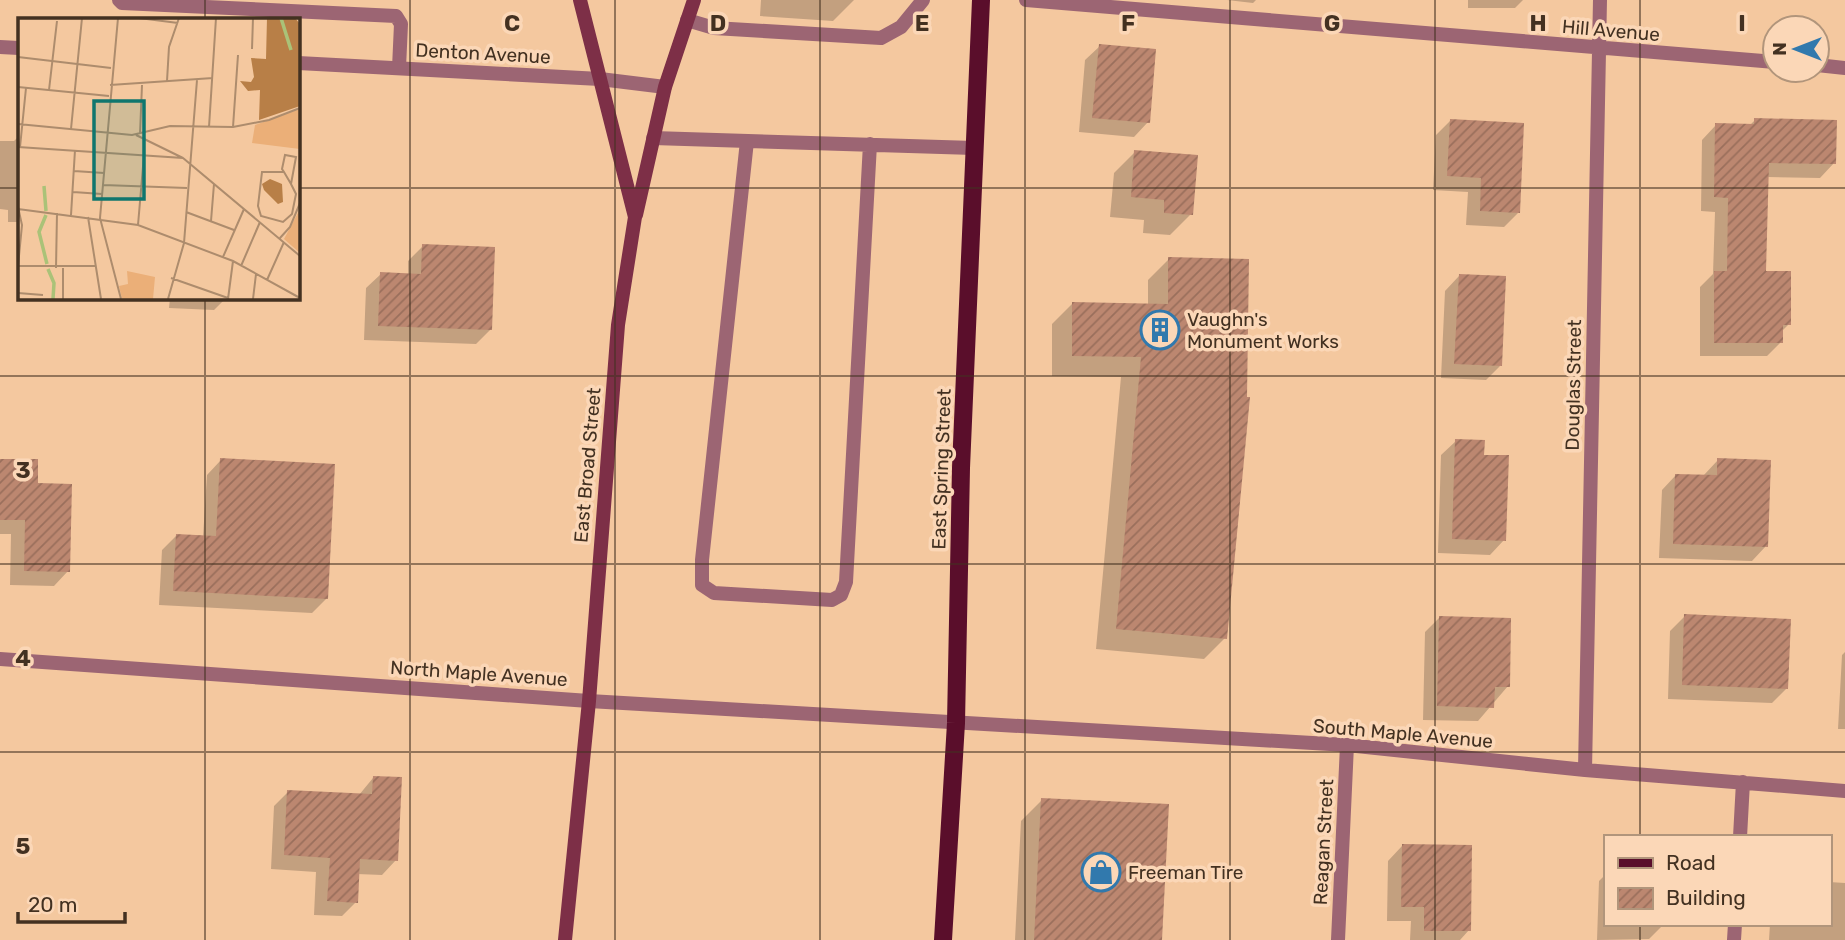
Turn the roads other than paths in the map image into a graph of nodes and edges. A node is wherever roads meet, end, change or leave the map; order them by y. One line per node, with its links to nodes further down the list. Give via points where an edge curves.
1 (119, 0): 14 (street, via 396,16 401,24)
2 (580, 0): 15 (street, East Broad Street)
3 (694, 0): 8 (street)
4 (923, 0): 8 (street, via 901,27 881,38 714,28)
5 (981, 0): 20 (main road, East Spring Street)
6 (1026, 0): 11 (street, Hill Avenue)
7 (1600, 0): 11 (street, Douglas Street)
8 (687, 20): 16 (street)
9 (0, 47): 10 (street)
10 (18, 48)
11 (1598, 48): 12 (street, Hill Avenue); 26 (street, Douglas Street)
12 (1761, 61)
13 (299, 63): 14 (street, Denton Avenue)
14 (399, 68): 15 (street, Denton Avenue)
15 (600, 79): 16 (street, Denton Avenue); 21 (street, East Broad Street)
16 (665, 87): 17 (street)
17 (653, 138): 18 (street); 21 (street)
18 (747, 141): 19 (street); 19 (street, via 702,585 714,593 831,600 842,595 846,582)
19 (870, 144): 20 (street)
20 (974, 148): 24 (main road, East Spring Street)
21 (635, 217): 23 (street, East Broad Street, via 618,325)
22 (0, 659): 23 (street, North Maple Avenue)
23 (589, 701): 24 (street, North Maple Avenue); 30 (street, East Broad Street)
24 (956, 723): 25 (street, South Maple Avenue); 31 (main road, East Spring Street)
25 (1347, 745): 26 (street, South Maple Avenue); 32 (street, Reagan Street)
26 (1585, 770): 27 (street, South Maple Avenue)
27 (1743, 782): 28 (street, South Maple Avenue); 29 (street)
28 (1845, 792)
29 (1740, 835)
30 (565, 940)
31 (943, 940)
32 (1338, 940)

